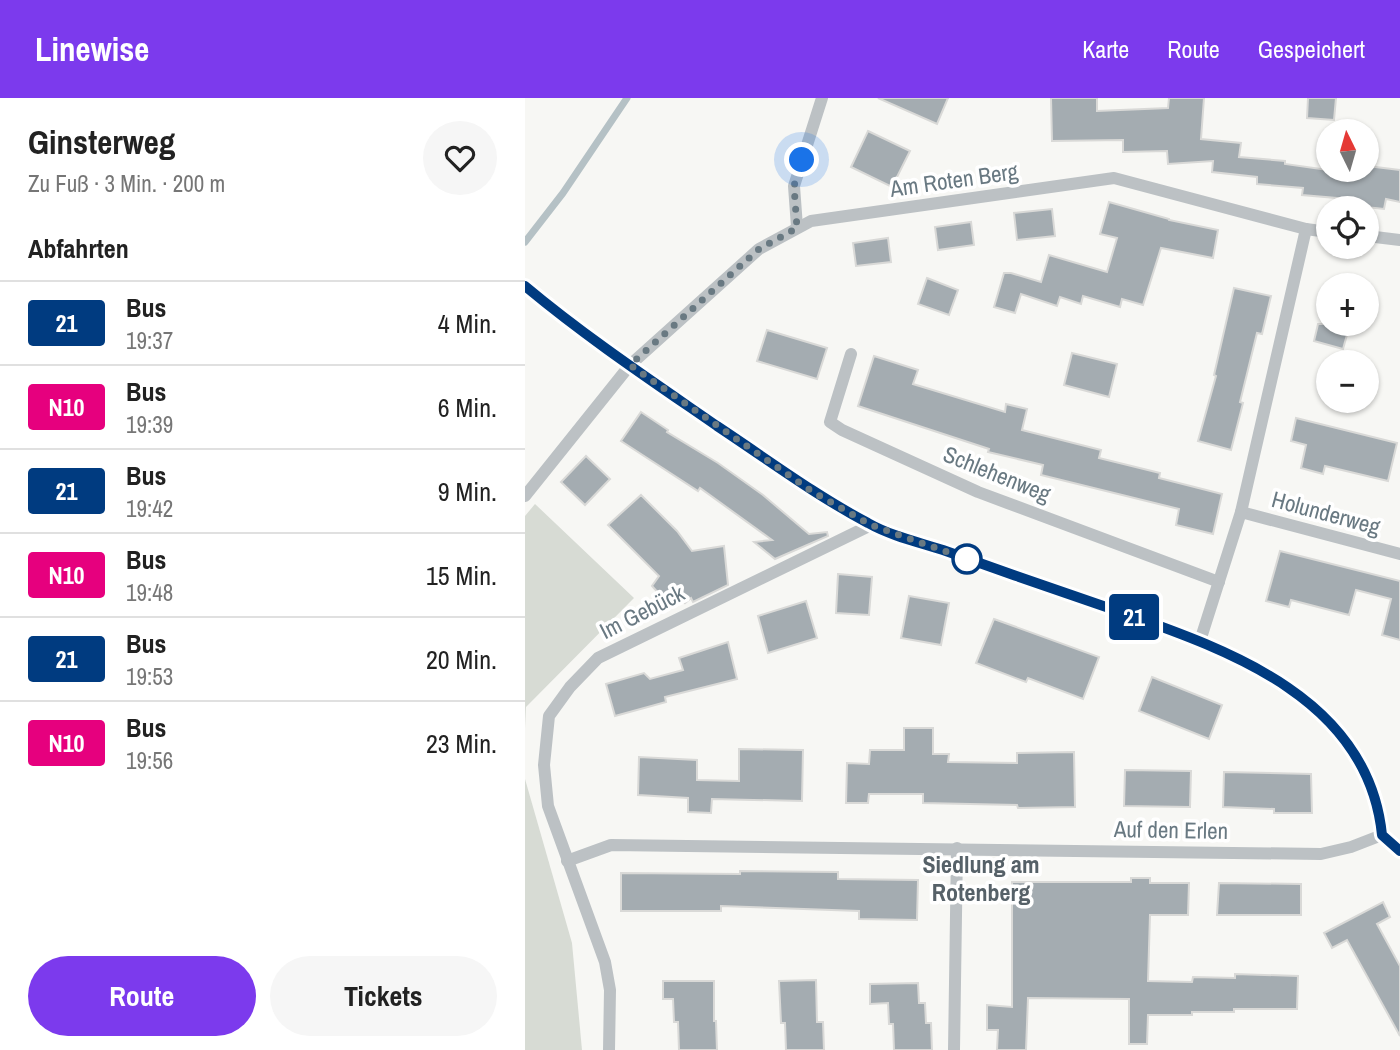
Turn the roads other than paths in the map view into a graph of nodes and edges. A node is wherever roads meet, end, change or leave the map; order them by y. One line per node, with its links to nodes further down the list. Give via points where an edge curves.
1 (822, 98): 2 (street, via 794,186)
2 (797, 228): 3 (street, Am Roten Berg, via 811,221 1114,178); 9 (street, Am Roten Berg, via 759,249)
3 (1306, 229): 4 (street, Am Roten Berg); 11 (street)
4 (1316, 230)
5 (1379, 237): 6 (street)
6 (1400, 240)
7 (525, 286): 9 (street)
8 (851, 354): 14 (street, Schlehenweg, via 830,422 842,430 978,492)
9 (630, 365): 10 (street, Am Roten Berg); 12 (street, via 813,492)
10 (525, 496)
11 (1241, 512): 13 (street, Holunderweg); 14 (street)
12 (871, 525): 15 (street); 19 (street, Im Gebück, via 598,658 571,687 549,716 544,765 548,806)
13 (1400, 554)
14 (1219, 582): 15 (street)
15 (1200, 642): 16 (street, via 1279,680 1317,709 1367,771)
16 (1382, 835): 17 (street, Auf den Erlen, via 1321,853); 18 (street)
17 (957, 848): 19 (street, Auf den Erlen, via 611,845); 21 (street)
18 (1400, 851)
19 (567, 861): 20 (street, Im Gebück, via 605,962 610,990)
20 (609, 1050)
21 (954, 1050)

